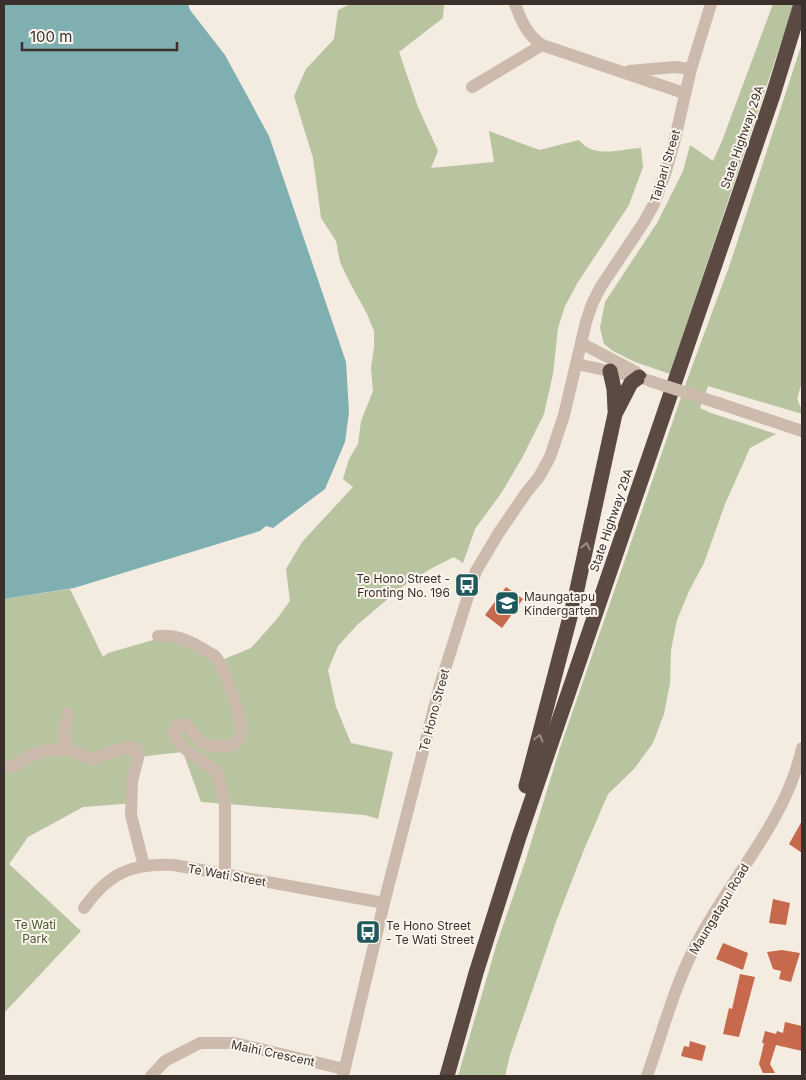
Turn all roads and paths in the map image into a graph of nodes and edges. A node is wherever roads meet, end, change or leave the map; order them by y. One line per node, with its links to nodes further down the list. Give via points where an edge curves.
1 (515, 4): 4 (street, via 528,33)
2 (712, 4): 5 (street, Taipari Street)
3 (801, 4): 20 (highway, State Highway 29A)
4 (542, 45): 6 (street); 7 (street)
5 (691, 69): 6 (street); 8 (street, Taipari Street)
6 (622, 71): 8 (street)
7 (472, 87)
8 (684, 93): 9 (street, Taipari Street, via 674,143 654,204 600,288)
9 (580, 343): 10 (street, Taipari Street); 12 (street, via 635,371)
10 (577, 364): 11 (street); 23 (street, Te Hono Street, via 550,456 476,571 440,685)
11 (610, 371): 12 (street); 13 (highway)
12 (644, 379): 13 (highway, via 631,383); 14 (street, bridge)
13 (615, 414): 20 (highway, one-way to 13, via 520,807 576,594)
14 (802, 431)
15 (158, 636): 22 (street, via 182,637 215,657 242,723 238,741 230,747 210,746 200,741 186,724 177,725 174,729 181,745 217,771 225,804)
16 (68, 713): 18 (street, via 63,736)
17 (802, 748): 28 (street, Maungatapu Road, via 792,783 779,810 698,940 682,975)
18 (70, 750): 19 (street, via 47,750 12,767); 21 (street, via 92,759 134,747 139,754 132,781 131,814)
19 (4, 766)
20 (518, 837): 27 (highway, State Highway 29A)
21 (144, 866): 22 (street, Te Wati Street, via 174,865); 24 (street, Te Wati Street, via 107,881)
22 (225, 875): 23 (street, Te Wati Street)
23 (384, 903): 25 (street, Te Hono Street)
24 (84, 908)
25 (344, 1073): 26 (street, Maihi Crescent, via 234,1043 200,1043 165,1061)
26 (151, 1076)
27 (447, 1076)
28 (647, 1076)

